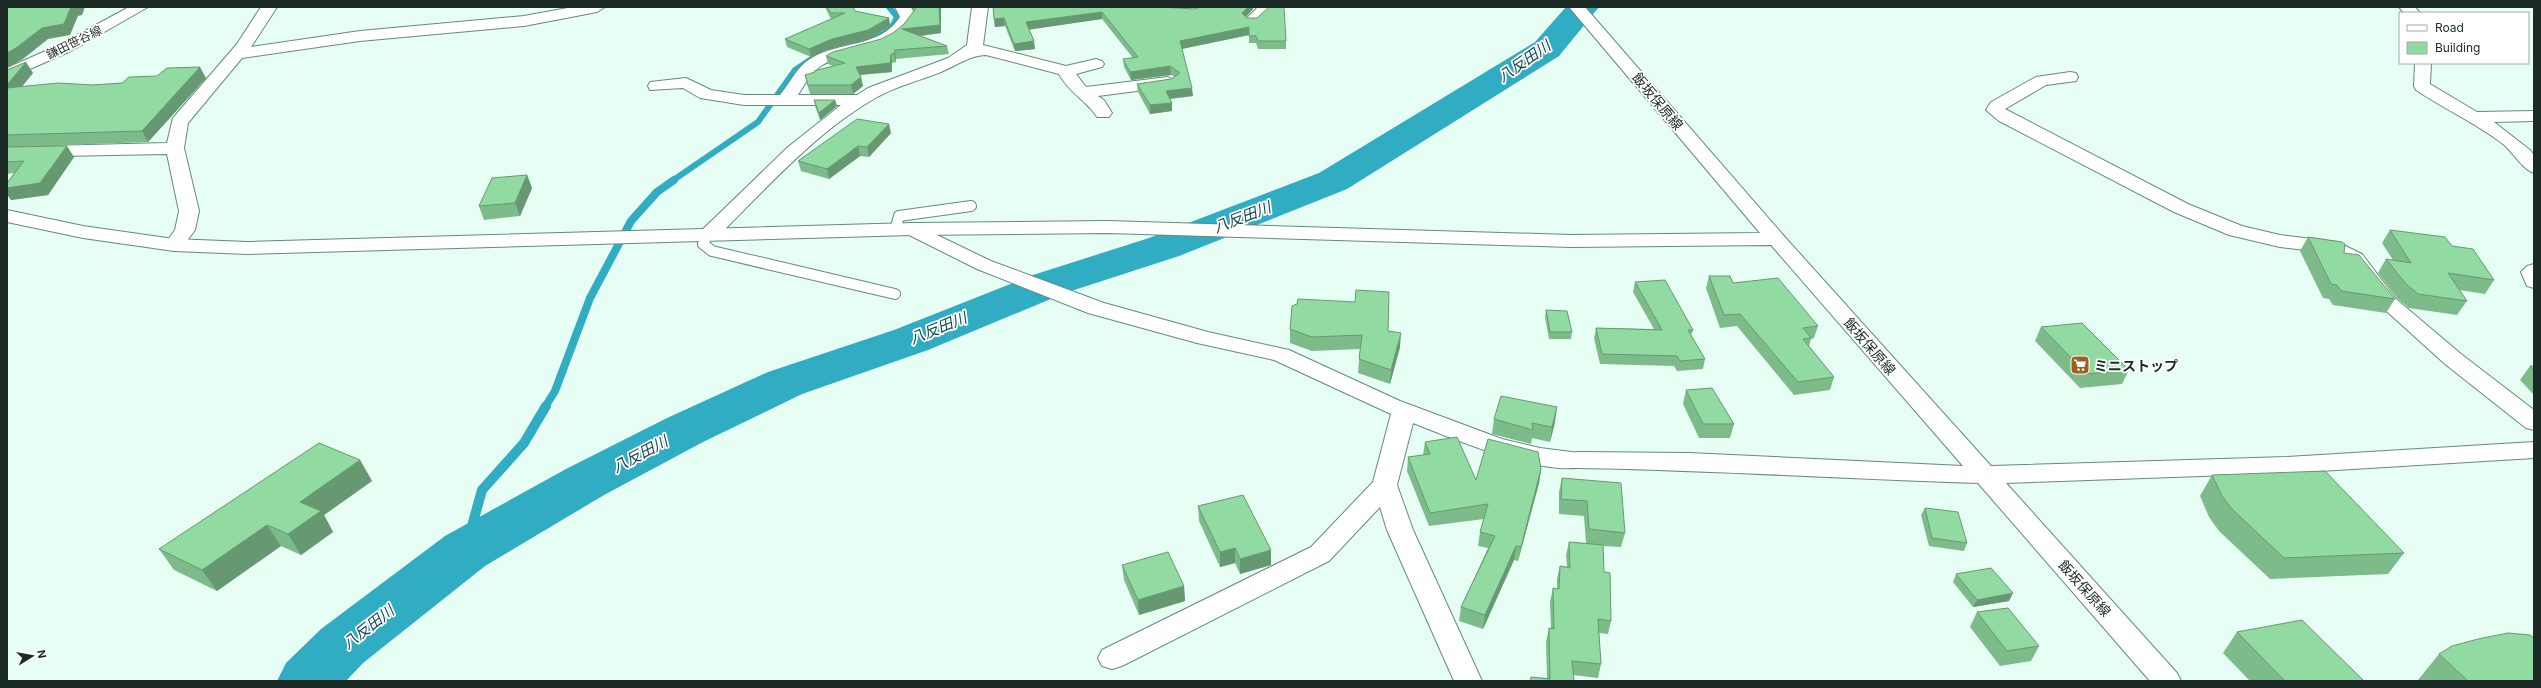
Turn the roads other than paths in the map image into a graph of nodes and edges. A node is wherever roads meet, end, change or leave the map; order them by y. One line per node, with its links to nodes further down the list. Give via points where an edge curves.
1 (140, 7): 15 (street, 鎌田笹谷線, via 65,48)
2 (269, 7): 11 (street)
3 (596, 7): 8 (street)
4 (903, 7): 20 (street, via 908,17 896,34 867,47 816,63)
5 (980, 7): 10 (street, via 975,45)
6 (1267, 7): 9 (street)
7 (1577, 7): 32 (street, 飯坂保原線)
8 (576, 9): 11 (street, via 510,22 360,36)
9 (1252, 21)
10 (972, 50): 14 (street, via 986,50); 21 (street, via 954,61 874,92)
11 (237, 54): 25 (street, via 179,122)
12 (1096, 64): 14 (street)
13 (2423, 64): 24 (street, via 2422,86 2442,101)
14 (1066, 71): 19 (street, via 1073,85)
15 (7, 74)
16 (2070, 77): 38 (street, via 2042,82 1997,106 1995,110 2181,208 2223,225 2280,241 2337,248 2355,258 2389,303 2454,359)
17 (1172, 81): 19 (street)
18 (656, 86): 20 (street, via 686,83 706,94)
19 (1082, 93): 22 (street, via 1098,104)
20 (777, 100): 21 (street)
21 (862, 100): 31 (street, via 794,152)
22 (1103, 113)
23 (2534, 116): 24 (street)
24 (2472, 117): 27 (street, via 2511,141)
25 (175, 148): 26 (street); 33 (street, via 189,211 185,230)
26 (7, 152)
27 (2534, 167)
28 (971, 206): 30 (lane, via 899,216)
29 (7, 216): 33 (street, via 83,232)
30 (904, 229): 31 (street); 32 (street, via 1108,227 1571,241); 37 (street, via 984,265 1096,308 1205,338 1281,355)
31 (707, 236): 33 (street, via 247,248); 36 (lane, via 703,244 712,251)
32 (1776, 239): 40 (street, 飯坂保原線)
33 (174, 245)
34 (2534, 270): 35 (street, via 2531,272)
35 (2534, 282)
36 (895, 294)
37 (1404, 411): 40 (street, via 1496,446 1540,456 1578,460 1689,462); 41 (street)
38 (2534, 422)
39 (2534, 450): 40 (street, via 2287,464)
40 (1984, 475): 44 (street, 飯坂保原線)
41 (1385, 485): 42 (street, via 1320,554); 43 (street, via 1400,530)
42 (1112, 658)
43 (1468, 681)
44 (2167, 681)

